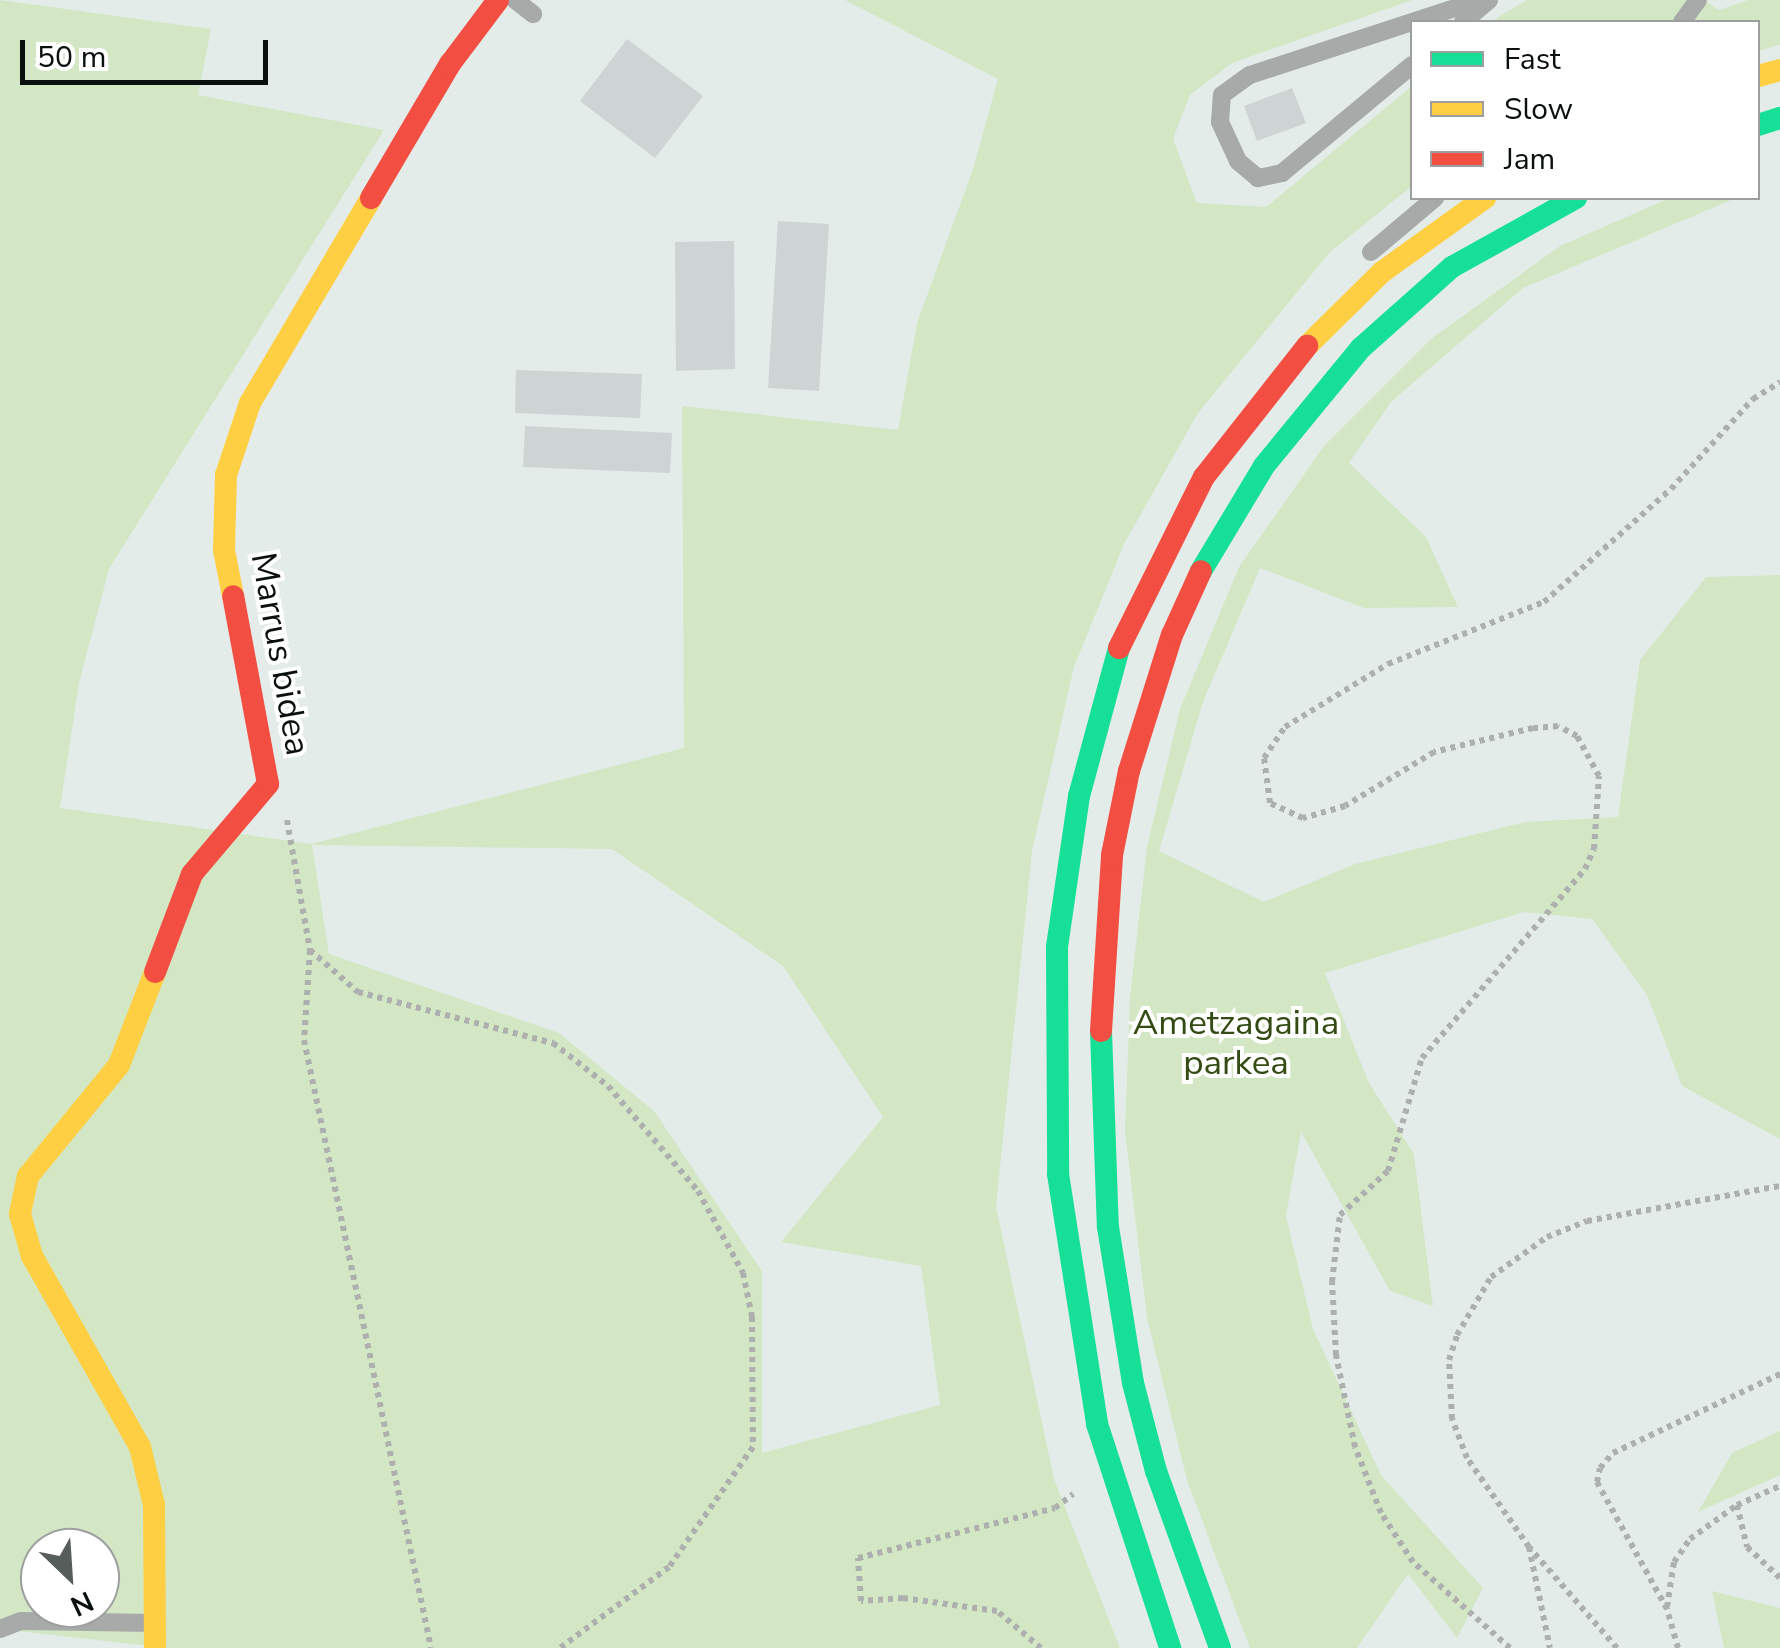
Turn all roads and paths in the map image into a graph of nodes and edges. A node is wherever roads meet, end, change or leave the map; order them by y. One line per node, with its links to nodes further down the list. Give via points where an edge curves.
1 (498, 0): 15 (main road, Marrus bidea, via 450,64 250,403 226,474 224,550)
2 (515, 0): 5 (lane)
3 (1480, 0): 6 (lane)
4 (1489, 0): 7 (lane)
5 (533, 14)
6 (1419, 20)
7 (1465, 20)
8 (1410, 23): 9 (lane, via 1250,75 1222,95 1220,122 1238,161 1258,178 1282,174)
9 (1410, 67)
10 (1432, 200): 14 (lane, via 1382,240 1304,323)
11 (1481, 200): 14 (main road, via 1382,272)
12 (1572, 200): 32 (main road, via 1452,267 1361,348 1264,466 1204,562 1172,635 1129,772 1112,855 1100,987 1108,1227 1133,1382 1156,1471)
13 (1780, 382): 33 (path, via 1754,399 1671,490 1544,602 1388,664 1285,727 1264,758 1270,803 1303,818 1345,806 1434,752 1533,728 1558,726 1576,736 1598,776 1594,849 1585,870 1422,1058 1388,1170 1340,1215 1332,1282 1336,1355 1355,1447 1381,1513 1413,1562)
14 (1246, 415): 31 (main road, via 1180,516 1118,648 1078,796 1057,948 1058,1174 1078,1338 1120,1513)
15 (268, 784): 16 (path, via 290,824); 25 (main road, Marrus bidea, via 192,874 119,1065 28,1176 20,1214 32,1256 140,1447 154,1504)
16 (310, 950): 28 (path, via 304,1040); 29 (path, via 358,992 552,1043 608,1086 698,1191 744,1274 752,1317 753,1447 668,1567)
17 (1780, 1186): 22 (path, via 1586,1222 1517,1254 1490,1277 1449,1360 1452,1419 1466,1458)
18 (1780, 1374): 24 (path, via 1613,1454 1600,1468 1597,1482)
19 (1780, 1486): 21 (path)
20 (1074, 1493): 30 (path, via 1055,1508 858,1558 860,1600 903,1598 997,1612)
21 (1737, 1504): 23 (path, via 1748,1548); 24 (path, via 1690,1538 1674,1562)
22 (1529, 1547): 34 (path); 35 (path)
23 (1780, 1578)
24 (1667, 1609): 36 (path)
25 (156, 1624): 26 (lane, via 21,1621); 27 (main road, Marrus bidea)
26 (0, 1629)
27 (155, 1648)
28 (431, 1648)
29 (560, 1648)
30 (1042, 1648)
31 (1170, 1648)
32 (1220, 1648)
33 (1510, 1648)
34 (1550, 1648)
35 (1618, 1648)
36 (1678, 1648)

